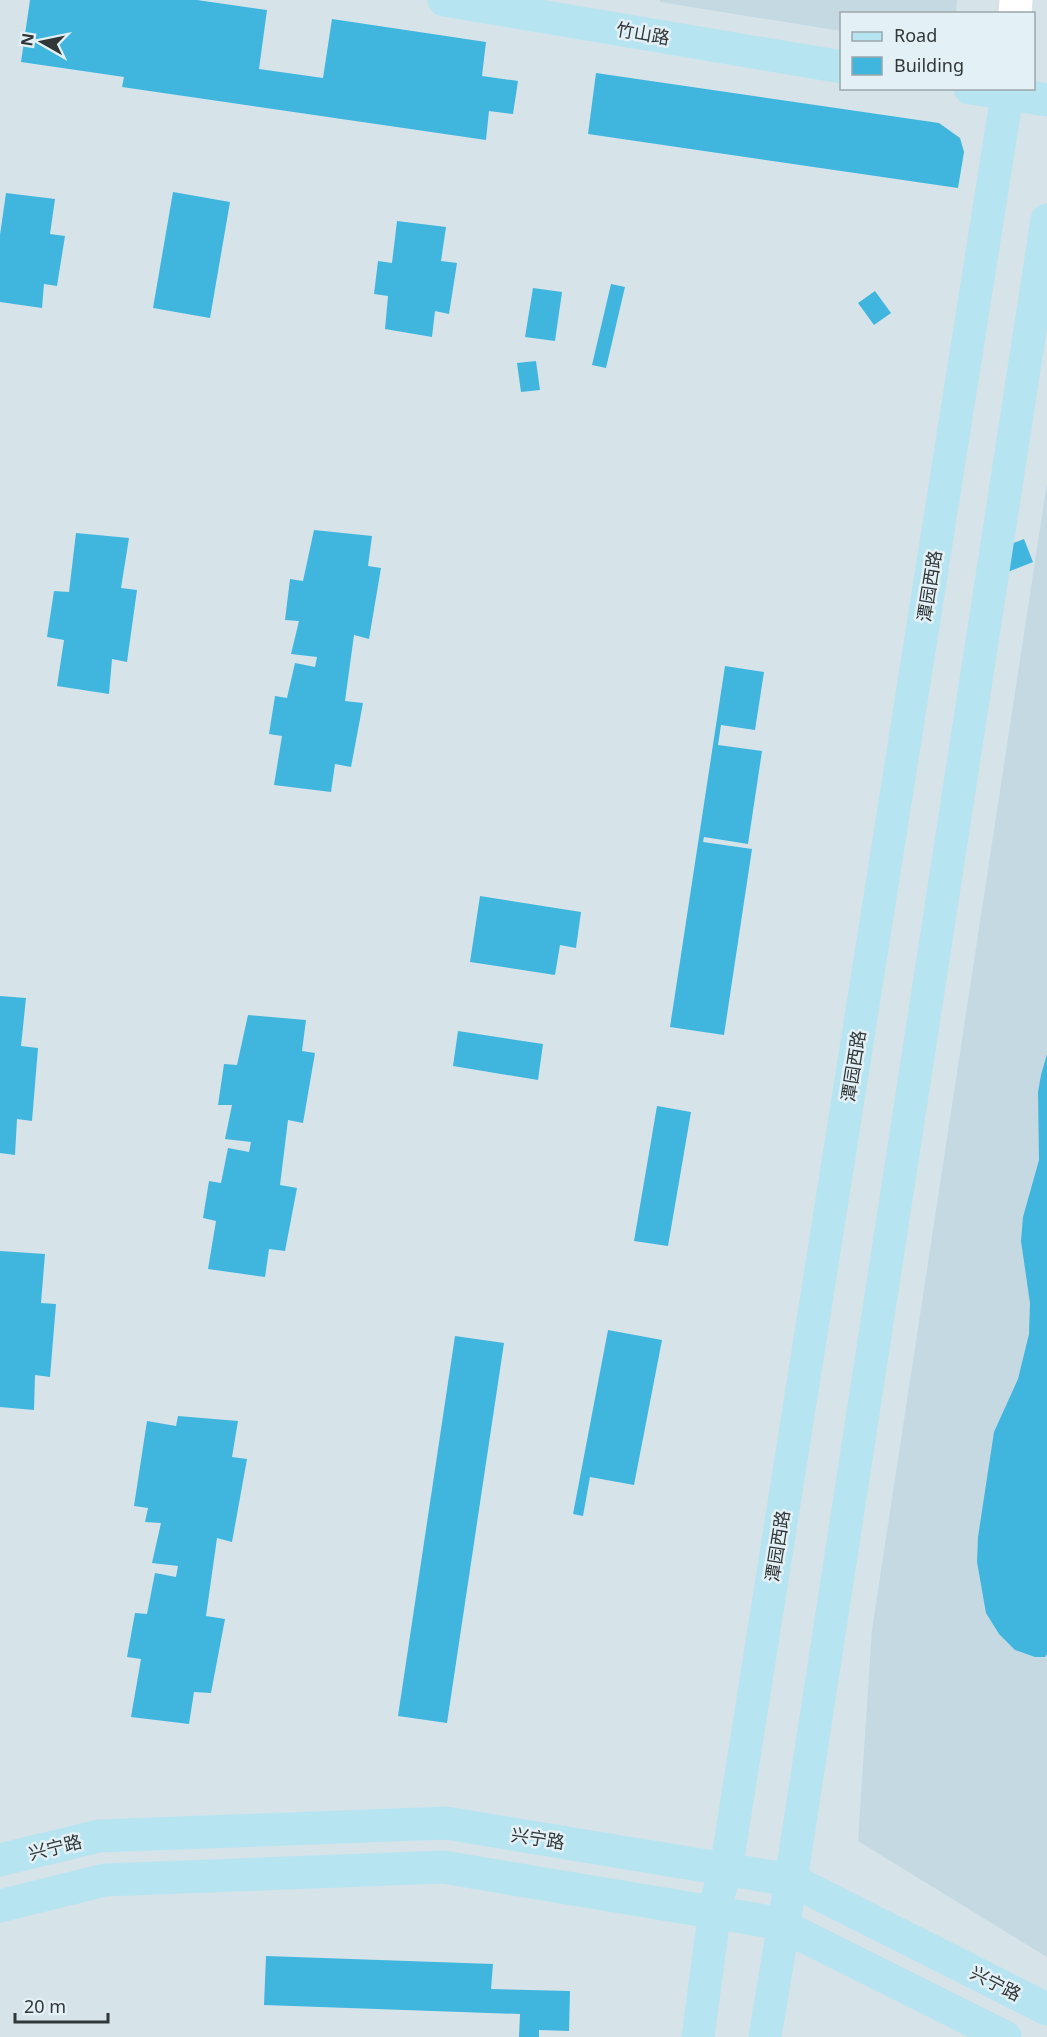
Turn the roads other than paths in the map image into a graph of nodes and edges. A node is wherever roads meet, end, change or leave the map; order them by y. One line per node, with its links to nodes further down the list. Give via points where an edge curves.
1 (444, 0): 2 (street, 竹山路)
2 (840, 67)
3 (988, 90): 4 (street)
4 (1007, 92): 5 (street); 8 (street, 潭园西路)
5 (1047, 100)
6 (1047, 220): 9 (street)
7 (0, 1860): 8 (street, 兴宁路, via 99,1836 446,1823)
8 (726, 1869): 9 (street, 兴宁路); 11 (street, 潭园西路)
9 (791, 1880): 12 (street); 13 (street, 兴宁路)
10 (0, 1906): 11 (street, via 105,1880 443,1867)
11 (714, 1914): 12 (street); 14 (street, 潭园西路)
12 (784, 1926): 15 (street); 16 (street)
13 (1047, 2008)
14 (698, 2037)
15 (765, 2037)
16 (1005, 2037)

